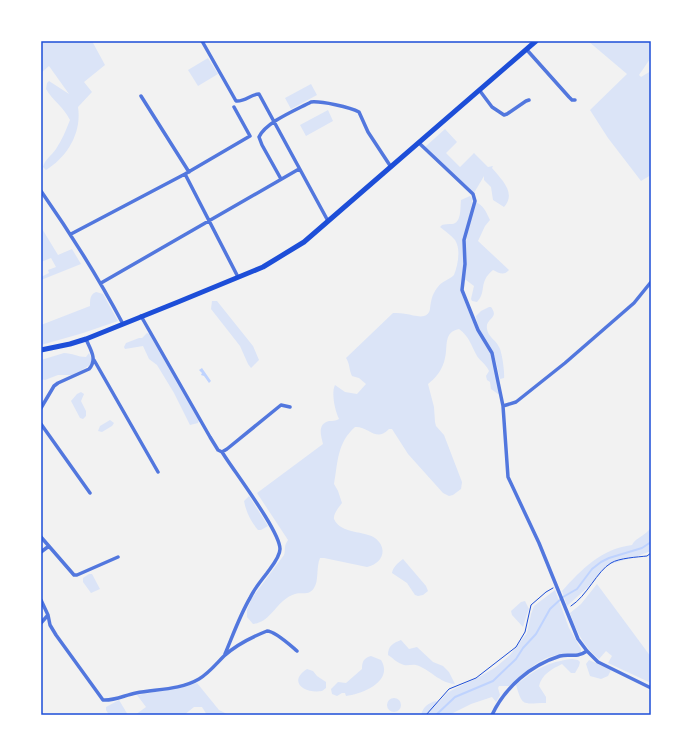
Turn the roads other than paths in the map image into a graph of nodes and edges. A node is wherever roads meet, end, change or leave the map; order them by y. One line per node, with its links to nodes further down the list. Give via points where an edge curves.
1 (202, 41): 9 (street, via 236,101 240,102 259,94)
2 (536, 41): 3 (main road)
3 (526, 50): 4 (main road); 7 (street, via 569,97)
4 (480, 91): 6 (street, via 492,107 504,115); 10 (main road)
5 (141, 96): 13 (street)
6 (529, 100)
7 (575, 100)
8 (234, 107): 13 (street, via 250,136)
9 (275, 122): 11 (street, via 311,102 318,101 356,110); 12 (street); 14 (street, via 262,131 259,137)
10 (419, 143): 11 (main road); 27 (street, via 473,194 475,201 464,240 462,290 478,330 492,352)
11 (391, 167): 17 (main road)
12 (299, 169): 14 (street); 17 (street)
13 (187, 173): 16 (street); 18 (street)
14 (281, 179): 16 (street)
15 (41, 192): 18 (street)
16 (210, 220): 19 (street); 20 (street)
17 (328, 222): 19 (main road, via 304,242 275,260)
18 (71, 234): 20 (street)
19 (238, 277): 22 (main road)
20 (101, 282): 23 (street)
21 (651, 282): 27 (street, via 634,303 565,363 516,402)
22 (141, 316): 23 (main road); 31 (street, via 210,437)
23 (123, 324): 24 (main road)
24 (86, 339): 25 (main road); 26 (street)
25 (41, 350)
26 (94, 360): 29 (street, via 89,369 54,386); 32 (street)
27 (503, 406): 42 (street, via 508,477 539,543 578,639)
28 (290, 407): 31 (street, via 281,405)
29 (41, 408)
30 (41, 424): 33 (street)
31 (222, 452): 43 (street, via 264,515 280,549 272,567 250,597)
32 (158, 472)
33 (90, 493)
34 (41, 537): 35 (street)
35 (49, 546): 36 (street); 37 (street, via 74,575)
36 (41, 552)
37 (118, 557)
38 (41, 600): 39 (street)
39 (48, 615): 40 (street); 43 (street, via 56,636 103,700 109,701 136,693 188,684 198,680)
40 (41, 623)
41 (297, 650): 43 (street, via 270,631 239,645)
42 (587, 651): 44 (street, via 598,662); 45 (street, via 580,656 563,655 534,667 511,686)
43 (224, 656)
44 (651, 688)
45 (492, 715)

